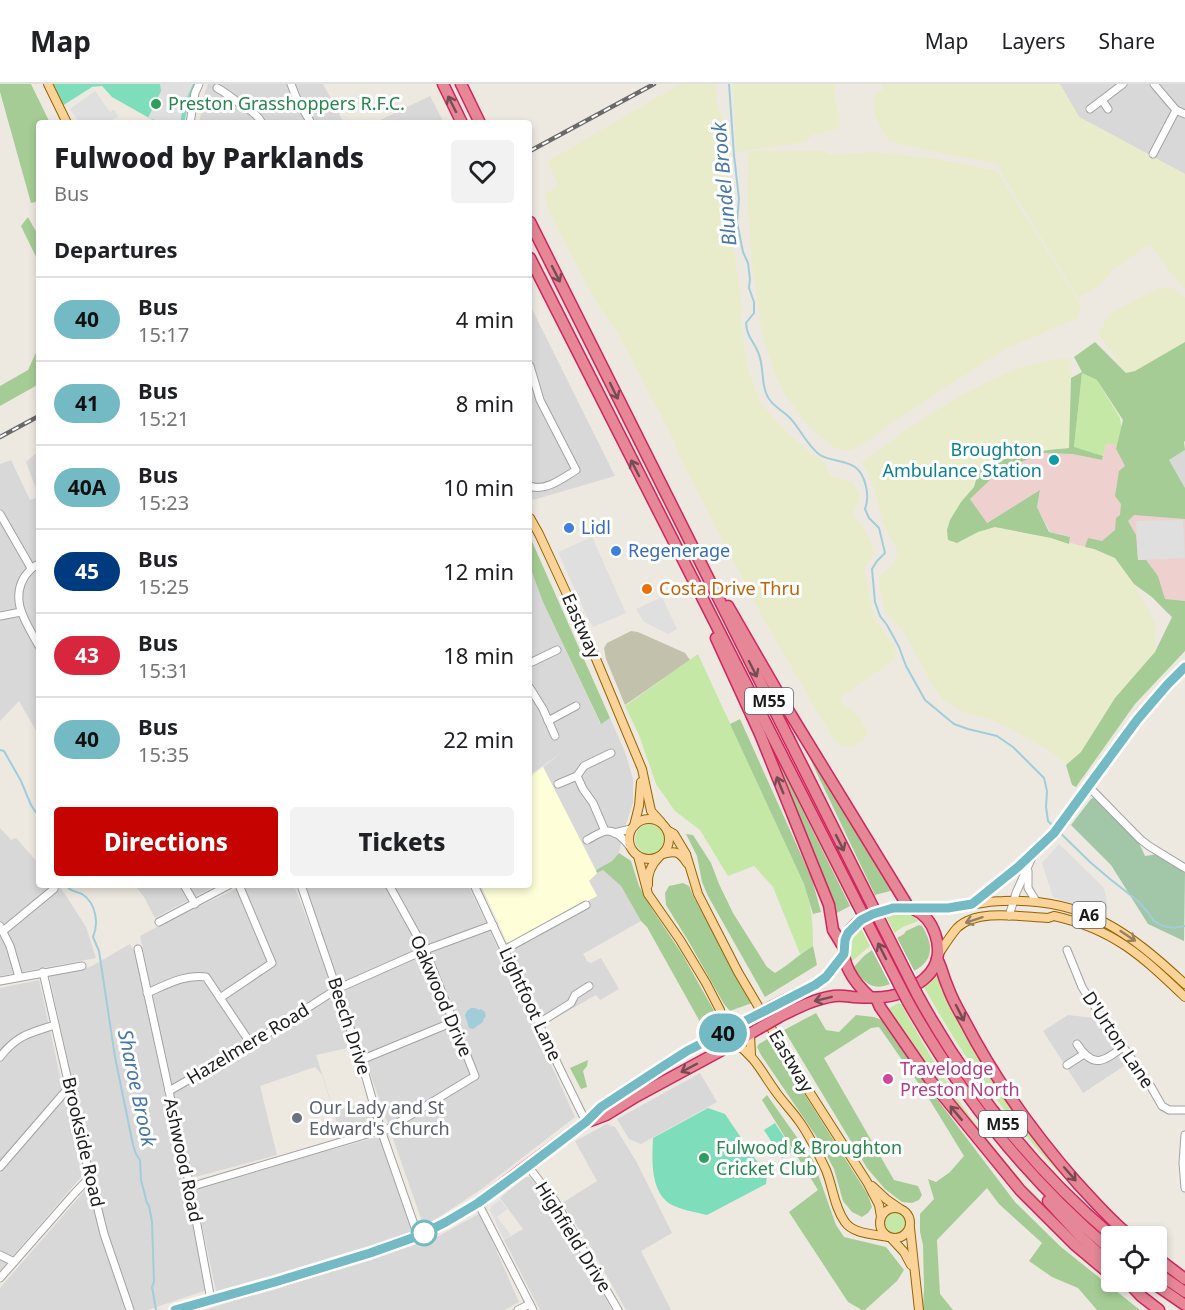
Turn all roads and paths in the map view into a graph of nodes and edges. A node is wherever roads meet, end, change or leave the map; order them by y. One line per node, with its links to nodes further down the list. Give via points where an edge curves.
1 (48, 84): 14 (main road)
2 (199, 84): 15 (street)
3 (291, 84): 17 (street)
4 (442, 84): 18 (highway, one-way to 4)
5 (461, 84): 19 (highway)
6 (1123, 84): 9 (street)
7 (1154, 84): 12 (street)
8 (217, 88): 16 (street)
9 (1102, 100): 10 (street); 11 (street)
10 (1090, 109)
11 (1108, 110)
12 (1176, 110): 13 (street); 20 (street)
13 (1185, 114)
14 (66, 120)
15 (190, 120)
16 (260, 120)
17 (309, 120)
18 (460, 120)
19 (479, 120)
20 (1153, 154)
21 (532, 226): 25 (highway, M55, one-way to 25)
22 (532, 262): 27 (highway, M55, one-way to 22)
23 (532, 373): 24 (street, via 540,400 576,470 542,488)
24 (532, 487)
25 (670, 505): 66 (highway, M55, one-way to 66); 72 (highway, M55, via 788,710)
26 (0, 514): 30 (street)
27 (662, 520): 66 (highway, M55); 81 (highway, M55, one-way to 27, via 760,734)
28 (532, 522): 42 (main road, Eastway, via 590,642)
29 (36, 566): 30 (street)
30 (31, 568): 31 (street, via 21,582)
31 (21, 612): 32 (street); 33 (street)
32 (0, 616)
33 (36, 640)
34 (556, 650): 35 (street)
35 (532, 662)
36 (1185, 667): 45 (street, via 1147,708)
37 (532, 691): 39 (street)
38 (576, 706): 39 (street)
39 (548, 721): 40 (street)
40 (555, 736)
41 (611, 753): 43 (street, via 584,766)
42 (642, 769): 46 (main road, Eastway, via 651,811); 47 (main road, Eastway, via 639,807)
43 (577, 776): 44 (street); 49 (street)
44 (558, 784)
45 (1089, 787): 55 (street); 56 (street, via 1140,839)
46 (661, 822): 47 (main road, via 642,820); 48 (main road)
47 (632, 828): 50 (street); 52 (main road)
48 (667, 830): 53 (main road, via 669,842); 57 (main road, Eastway, via 680,843)
49 (605, 831): 50 (street); 51 (street)
50 (614, 833): 52 (street)
51 (587, 840)
52 (630, 847): 54 (main road)
53 (661, 855): 54 (main road, via 649,860); 57 (main road, Eastway, via 676,852); 65 (main road, via 650,868)
54 (638, 856): 65 (main road)
55 (1032, 857): 67 (street); 68 (street, via 1027,884); 70 (street)
56 (1185, 867)
57 (692, 871): 121 (main road, Eastway, via 698,894 738,972)
58 (186, 888): 69 (street)
59 (224, 888): 69 (street)
60 (240, 888): 93 (street, via 272,963)
61 (302, 888): 88 (street, Beech Drive)
62 (391, 888): 78 (street, Oakwood Drive)
63 (475, 888): 75 (street, Lightfoot Lane)
64 (54, 889): 76 (street)
65 (648, 894): 95 (main road)
66 (862, 900): 92 (highway, M55, bridge)
67 (1013, 900): 68 (main road, A6); 70 (main road, A6); 73 (street)
68 (1036, 901): 87 (main road, A6, one-way to 87, via 1080,911 1113,926)
69 (195, 904): 74 (street)
70 (972, 904): 72 (main road, A6)
71 (586, 905): 79 (street)
72 (910, 908): 81 (highway, A6, via 885,910 861,920 848,933); 82 (highway, via 932,928)
73 (1009, 916): 82 (main road, A6, one-way to 82, via 969,920 958,927); 94 (main road, A6, via 1054,916 1094,928 1138,954)
74 (159, 922)
75 (493, 925): 78 (street, Hazelmere Road); 79 (street, Lightfoot Lane)
76 (2, 928): 85 (street)
77 (138, 949): 90 (street, Ashwood Road)
78 (424, 950): 88 (street, Hazelmere Road); 96 (street, Oakwood Drive)
79 (504, 950): 97 (street, Lightfoot Lane)
80 (1067, 950): 105 (street, D'Urton Lane, via 1082,987)
81 (844, 951): 91 (highway, via 855,982); 98 (highway, A6, bridge, via 826,977 815,985)
82 (938, 957): 91 (highway, A6, via 930,974 909,990); 128 (highway, M55, one-way to 128, via 946,984 991,1067 1065,1169)
83 (82, 966): 84 (street)
84 (43, 972): 85 (street); 99 (street, Brookside Road)
85 (19, 977): 86 (street)
86 (0, 981)
87 (1185, 984)
88 (337, 989): 103 (street, Hazelmere Road); 109 (street, Beech Drive)
89 (587, 991): 97 (street, via 574,995 571,1003)
90 (147, 993): 93 (street, via 193,976 206,977); 113 (street, Ashwood Road)
91 (873, 997): 100 (highway, A6, one-way to 100, bridge, via 821,998); 138 (highway, M55, one-way to 91, via 1020,1190 930,1081)
92 (912, 997): 110 (highway, M55); 127 (highway, M55, via 987,1104 1070,1198)
93 (220, 998): 103 (street)
94 (1185, 998)
95 (720, 1010): 98 (main road); 101 (main road)
96 (453, 1022): 109 (street); 116 (street, Oakwood Drive, via 475,1076)
97 (539, 1023): 115 (street, Lightfoot Lane)
98 (739, 1024): 101 (highway, A6)
99 (55, 1025): 108 (street, via 16,1039); 112 (street, Brookside Road)
100 (754, 1031): 102 (highway, A6); 107 (main road)
101 (721, 1034): 115 (highway, A6, via 662,1067 601,1107)
102 (735, 1043): 107 (main road); 115 (highway, A6, one-way to 115, via 606,1115)
103 (251, 1044): 113 (street, Hazelmere Road)
104 (1077, 1044): 106 (street)
105 (1123, 1047): 106 (street, via 1101,1060); 114 (street, D'Urton Lane, via 1162,1106)
106 (1084, 1054): 111 (street)
107 (751, 1055): 130 (main road, via 816,1148 845,1223)
108 (0, 1057)
109 (361, 1060): 116 (street, Beech Drive)
110 (946, 1065): 133 (highway, M55, via 1013,1153); 135 (highway, M55, via 960,1095 1011,1161)
111 (1067, 1065)
112 (70, 1086): 119 (street); 120 (street, Brookside Road)
113 (169, 1092): 122 (street, Ashwood Road)
114 (1185, 1110)
115 (586, 1122): 118 (highway, A6)
116 (381, 1130): 122 (street); 131 (street, Beech Drive)
117 (1185, 1134): 123 (street)
118 (527, 1166): 124 (highway, A6); 153 (street, Highfield Drive, via 555,1201)
119 (0, 1167)
120 (90, 1177): 136 (street); 150 (street, Brookside Road, via 104,1234)
121 (867, 1182): 125 (main road, Eastway); 126 (main road, Eastway)
122 (190, 1187): 148 (street, Ashwood Road)
123 (1185, 1188)
124 (478, 1203): 131 (highway, A6); 149 (street)
125 (901, 1209): 126 (main road, via 889,1209); 129 (main road, via 909,1216)
126 (881, 1218): 130 (main road, via 872,1228); 132 (main road, via 880,1228)
127 (1101, 1226)
128 (1119, 1226)
129 (910, 1228): 132 (main road, via 901,1238); 139 (main road)
130 (860, 1232): 132 (main road)
131 (418, 1236): 148 (highway, A6)
132 (889, 1237): 139 (main road)
133 (1101, 1241)
134 (0, 1255): 136 (street)
135 (1101, 1256)
136 (14, 1262): 140 (street)
137 (1167, 1266): 141 (highway)
138 (1101, 1267)
139 (914, 1270): 154 (main road)
140 (0, 1278)
141 (1185, 1279)
142 (1167, 1280): 147 (highway)
143 (1167, 1291): 147 (highway)
144 (1135, 1292): 146 (highway)
145 (1137, 1292): 146 (highway)
146 (1141, 1296): 155 (highway)
147 (1182, 1299)
148 (212, 1300): 151 (highway, A6)
149 (531, 1307): 152 (street)
150 (130, 1310)
151 (175, 1310)
152 (518, 1310)
153 (618, 1310)
154 (919, 1310)
155 (1159, 1310)

